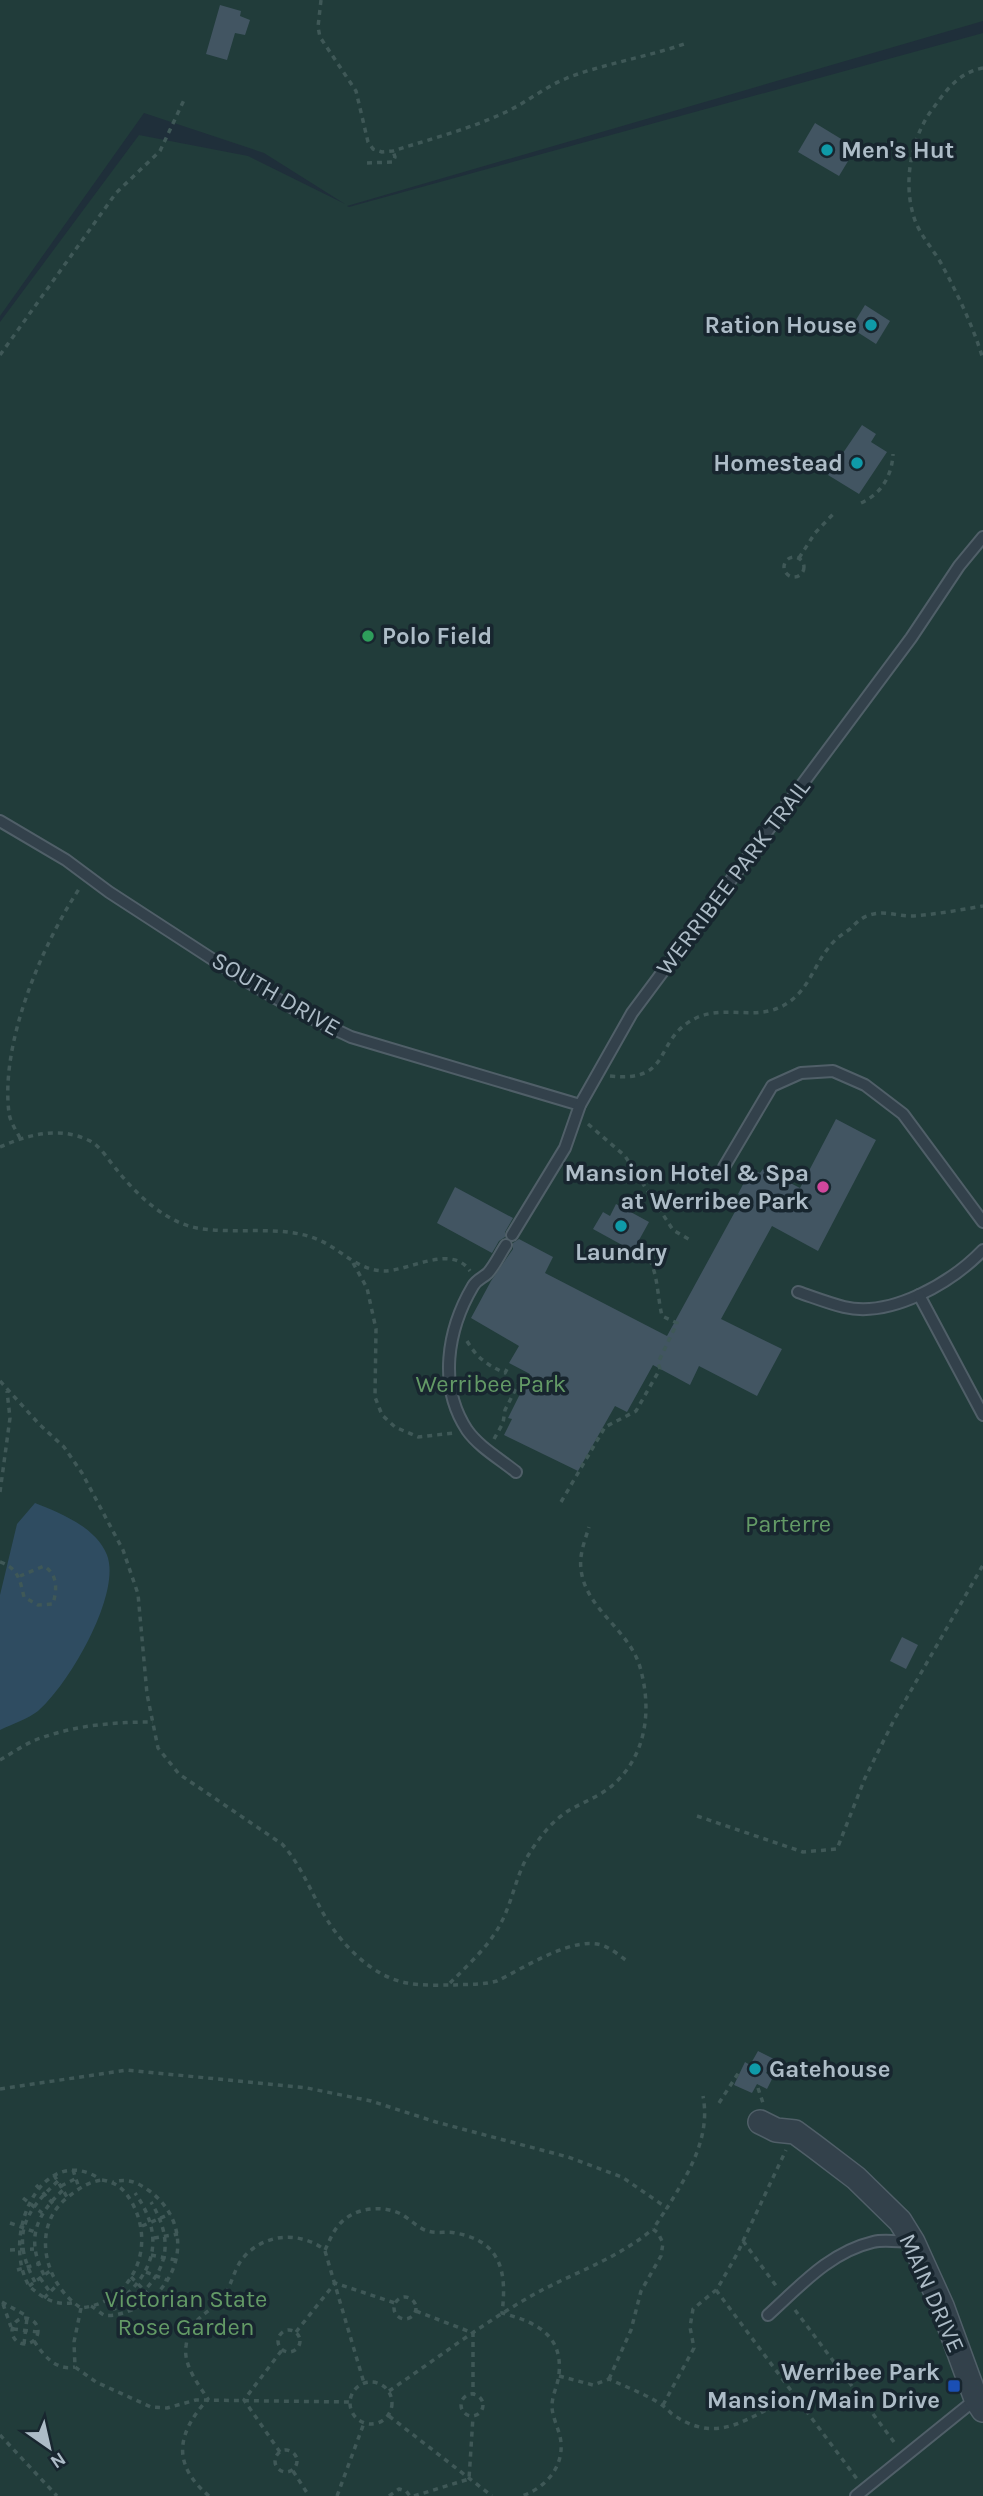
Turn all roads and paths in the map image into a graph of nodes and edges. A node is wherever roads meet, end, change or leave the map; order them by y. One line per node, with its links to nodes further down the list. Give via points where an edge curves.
1 (321, 0): 5 (path, via 320,37 356,91 368,142 373,149)
2 (687, 43): 5 (path, via 570,77 491,119)
3 (983, 68): 8 (path, via 951,83 929,113 911,162 909,194 913,215 955,289)
4 (184, 100): 7 (path, via 160,151 116,193)
5 (393, 151): 6 (path, via 393,162)
6 (367, 163)
7 (0, 355)
8 (983, 359)
9 (893, 454): 10 (path, via 884,485)
10 (861, 503)
11 (836, 511): 13 (path)
12 (983, 537): 17 (lane, WERRIBEE PARK TRAIL, via 632,1013)
13 (799, 558): 13 (path, via 785,561 787,575 802,573)
14 (0, 821): 15 (lane, SOUTH DRIVE)
15 (88, 876): 18 (lane, SOUTH DRIVE, via 246,981 351,1037); 20 (path, via 65,909 21,1006 10,1043 6,1076 9,1115)
16 (983, 906): 17 (path, via 923,915 886,912 866,916 830,946 796,997 782,1007 759,1014 696,1018 671,1039 646,1074)
17 (598, 1074): 18 (lane, WERRIBEE PARK TRAIL)
18 (580, 1105): 19 (lane, WERRIBEE PARK TRAIL)
19 (577, 1118): 24 (path, via 625,1156 673,1230); 28 (lane, WERRIBEE PARK TRAIL, via 565,1148 488,1274)
20 (20, 1138): 21 (path); 27 (path, via 41,1133 89,1140 131,1187 179,1223 299,1233 332,1246)
21 (0, 1146)
22 (724, 1167): 23 (lane, via 772,1086 801,1073 833,1072 865,1085 903,1114)
23 (983, 1222)
24 (692, 1241)
25 (637, 1244): 41 (path, via 651,1259 662,1317 677,1323 658,1363 660,1369 636,1412 606,1427)
26 (983, 1250): 30 (lane)
27 (352, 1261): 28 (path, via 385,1271 451,1259 461,1261); 37 (path, via 362,1275 372,1310 377,1350 375,1397 382,1415 418,1437)
28 (475, 1283): 31 (lane, WERRIBEE PARK TRAIL)
29 (798, 1292): 30 (lane, via 845,1308 874,1309)
30 (919, 1295): 36 (lane)
31 (460, 1315): 32 (path, via 466,1339 479,1359 505,1373); 38 (lane, WERRIBEE PARK TRAIL, via 449,1352 451,1389 468,1430)
32 (508, 1367)
33 (522, 1377): 38 (path)
34 (0, 1381): 35 (path)
35 (6, 1389): 40 (path, via 10,1418); 46 (path, via 64,1447 123,1550 138,1594)
36 (983, 1415)
37 (462, 1431)
38 (488, 1450): 39 (lane, WERRIBEE PARK TRAIL)
39 (516, 1472)
40 (0, 1492)
41 (561, 1502)
42 (589, 1527): 50 (path, via 580,1568 593,1599 637,1656 646,1695 641,1745 612,1786 552,1824 519,1872 500,1925)
43 (0, 1562): 45 (path)
44 (983, 1565): 48 (path, via 894,1720 836,1849 803,1852)
45 (20, 1576): 45 (path, via 44,1566 50,1570 57,1590 53,1604 38,1605 24,1597)
46 (153, 1722): 47 (path, via 85,1727 42,1737); 50 (path, via 158,1748 179,1774 282,1844 294,1857 331,1926 359,1957 380,1973 405,1983)
47 (0, 1760)
48 (697, 1816)
49 (627, 1961): 50 (path, via 605,1946 590,1943 562,1949 488,1984)
50 (449, 1985)
51 (739, 2072): 54 (path)
52 (0, 2089): 79 (path, via 127,2070 307,2088 371,2101 568,2157 622,2177)
53 (703, 2096): 79 (path, via 706,2110 698,2149)
54 (719, 2103)
55 (760, 2122): 56 (street, MAIN DRIVE)
56 (795, 2132): 93 (path); 94 (street, MAIN DRIVE, via 856,2178 900,2221)
57 (72, 2170): 58 (path); 59 (path); 60 (path)
58 (54, 2175): 61 (path); 63 (path)
59 (75, 2179): 65 (path); 66 (path)
60 (102, 2180): 62 (path); 66 (path)
61 (58, 2181): 65 (path); 67 (path)
62 (113, 2182): 64 (path, via 130,2180); 72 (path)
63 (36, 2185): 67 (path); 70 (path)
64 (141, 2186): 68 (path); 71 (path)
65 (62, 2188): 69 (path); 73 (path)
66 (79, 2188): 69 (path)
67 (44, 2193): 73 (path); 75 (path)
68 (135, 2193): 72 (path); 77 (path)
69 (67, 2197): 78 (path)
70 (23, 2198): 75 (path); 76 (path)
71 (158, 2198): 74 (path); 82 (path)
72 (130, 2199): 80 (path)
73 (51, 2201): 78 (path); 81 (path)
74 (151, 2202): 77 (path); 83 (path)
75 (32, 2205): 81 (path); 87 (path)
76 (17, 2206)
77 (145, 2206): 80 (path); 84 (path)
78 (57, 2208): 106 (path, via 44,2244)
79 (667, 2208): 88 (path)
80 (137, 2211): 86 (path)
81 (42, 2213): 89 (path)
82 (170, 2214): 83 (path); 90 (path)
83 (161, 2218): 84 (path); 91 (path)
84 (151, 2222): 86 (path); 92 (path)
85 (10, 2223): 87 (path)
86 (142, 2226): 110 (path, via 143,2249)
87 (23, 2227): 89 (path); 95 (path)
88 (653, 2229): 134 (path, via 630,2248); 147 (path, via 663,2244 661,2256 641,2291 631,2330)
89 (35, 2232): 96 (path)
90 (178, 2234): 91 (path); 101 (path)
91 (166, 2236): 92 (path); 100 (path)
92 (154, 2238): 99 (path)
93 (743, 2241): 118 (path); 125 (path)
94 (913, 2242): 125 (lane, via 875,2242 840,2254); 155 (street, MAIN DRIVE)
95 (23, 2249): 96 (path); 98 (path); 104 (path)
96 (34, 2249): 103 (path)
97 (325, 2250): 113 (path); 134 (path, via 339,2224 351,2215 383,2208 427,2231 471,2238 499,2258 505,2292); 151 (path, via 295,2237 273,2237 242,2259 225,2295 197,2319 185,2348 192,2377)
98 (10, 2251)
99 (151, 2255): 100 (path); 107 (path)
100 (165, 2258): 101 (path); 108 (path)
101 (177, 2260): 111 (path)
102 (15, 2264): 105 (path)
103 (38, 2264): 104 (path); 109 (path)
104 (27, 2267): 105 (path); 112 (path)
105 (18, 2270): 116 (path)
106 (50, 2271): 109 (path); 114 (path)
107 (146, 2272): 108 (path); 115 (path)
108 (157, 2276): 111 (path); 119 (path)
109 (42, 2277): 112 (path); 120 (path)
110 (130, 2277): 115 (path); 117 (path)
111 (168, 2281): 124 (path)
112 (35, 2282): 116 (path)
113 (335, 2283): 127 (path); 140 (path); 148 (path)
114 (58, 2284): 120 (path); 126 (path)
115 (137, 2284): 119 (path); 122 (path)
116 (29, 2286): 123 (path)
117 (122, 2287): 121 (path); 122 (path)
118 (716, 2290): 154 (path, via 693,2309 694,2347); 165 (path)
119 (145, 2291): 122 (path); 124 (path)
120 (50, 2292): 123 (path)
121 (111, 2296): 128 (path); 129 (path)
122 (130, 2297): 128 (path); 130 (path)
123 (44, 2298): 126 (path)
124 (152, 2298): 130 (path)
125 (786, 2299): 135 (lane); 162 (path)
126 (74, 2303): 131 (path)
127 (395, 2303): 132 (path, via 409,2297 415,2301); 132 (path, via 400,2318 407,2319)
128 (113, 2305): 133 (path)
129 (90, 2306): 131 (path); 133 (path, via 104,2315)
130 (137, 2307): 133 (path)
131 (80, 2308): 145 (path)
132 (416, 2311): 141 (path)
133 (116, 2314)
134 (502, 2314): 141 (path); 146 (path, via 522,2318 551,2337)
135 (768, 2315)
136 (27, 2317): 137 (path, via 16,2320); 137 (path, via 2,2302); 138 (path); 139 (path, via 36,2322)
137 (12, 2329): 138 (path); 143 (path, via 13,2337)
138 (25, 2330): 139 (path); 143 (path)
139 (38, 2332): 142 (path)
140 (296, 2332): 144 (path, via 281,2333 278,2343); 144 (path, via 298,2349 291,2353)
141 (473, 2333): 149 (path); 150 (path)
142 (33, 2341): 143 (path); 145 (path, via 52,2362 67,2369)
143 (24, 2344)
144 (282, 2350): 152 (path)
145 (75, 2367): 151 (path, via 150,2407)
146 (559, 2376): 147 (path, via 593,2385); 173 (path, via 552,2402 561,2444 557,2465 541,2487)
147 (609, 2379): 154 (path)
148 (364, 2383): 149 (path, via 378,2383); 153 (path, via 354,2391)
149 (389, 2391): 157 (path, via 393,2404)
150 (473, 2394): 158 (path, via 484,2406); 158 (path, via 465,2397 461,2407)
151 (208, 2399): 152 (path); 167 (path, via 187,2427 183,2443 191,2479)
152 (244, 2400): 153 (path); 161 (path)
153 (351, 2402): 159 (path, via 352,2412)
154 (663, 2405): 156 (path, via 687,2422 714,2430)
155 (980, 2405): 162 (lane)
156 (770, 2408)
157 (389, 2416): 159 (path, via 376,2424); 164 (path)
158 (473, 2417): 164 (path)
159 (364, 2423): 169 (path)
160 (0, 2435): 166 (path)
161 (280, 2452): 163 (path, via 296,2455); 163 (path, via 276,2467 285,2473)
162 (905, 2456): 165 (lane)
163 (293, 2471): 168 (path)
164 (470, 2479): 171 (path); 172 (path)
165 (860, 2493)
166 (57, 2496)
167 (209, 2496)
168 (309, 2496)
169 (337, 2496)
170 (389, 2496): 171 (path, via 399,2489)
171 (412, 2496)
172 (492, 2496)
173 (522, 2496)

